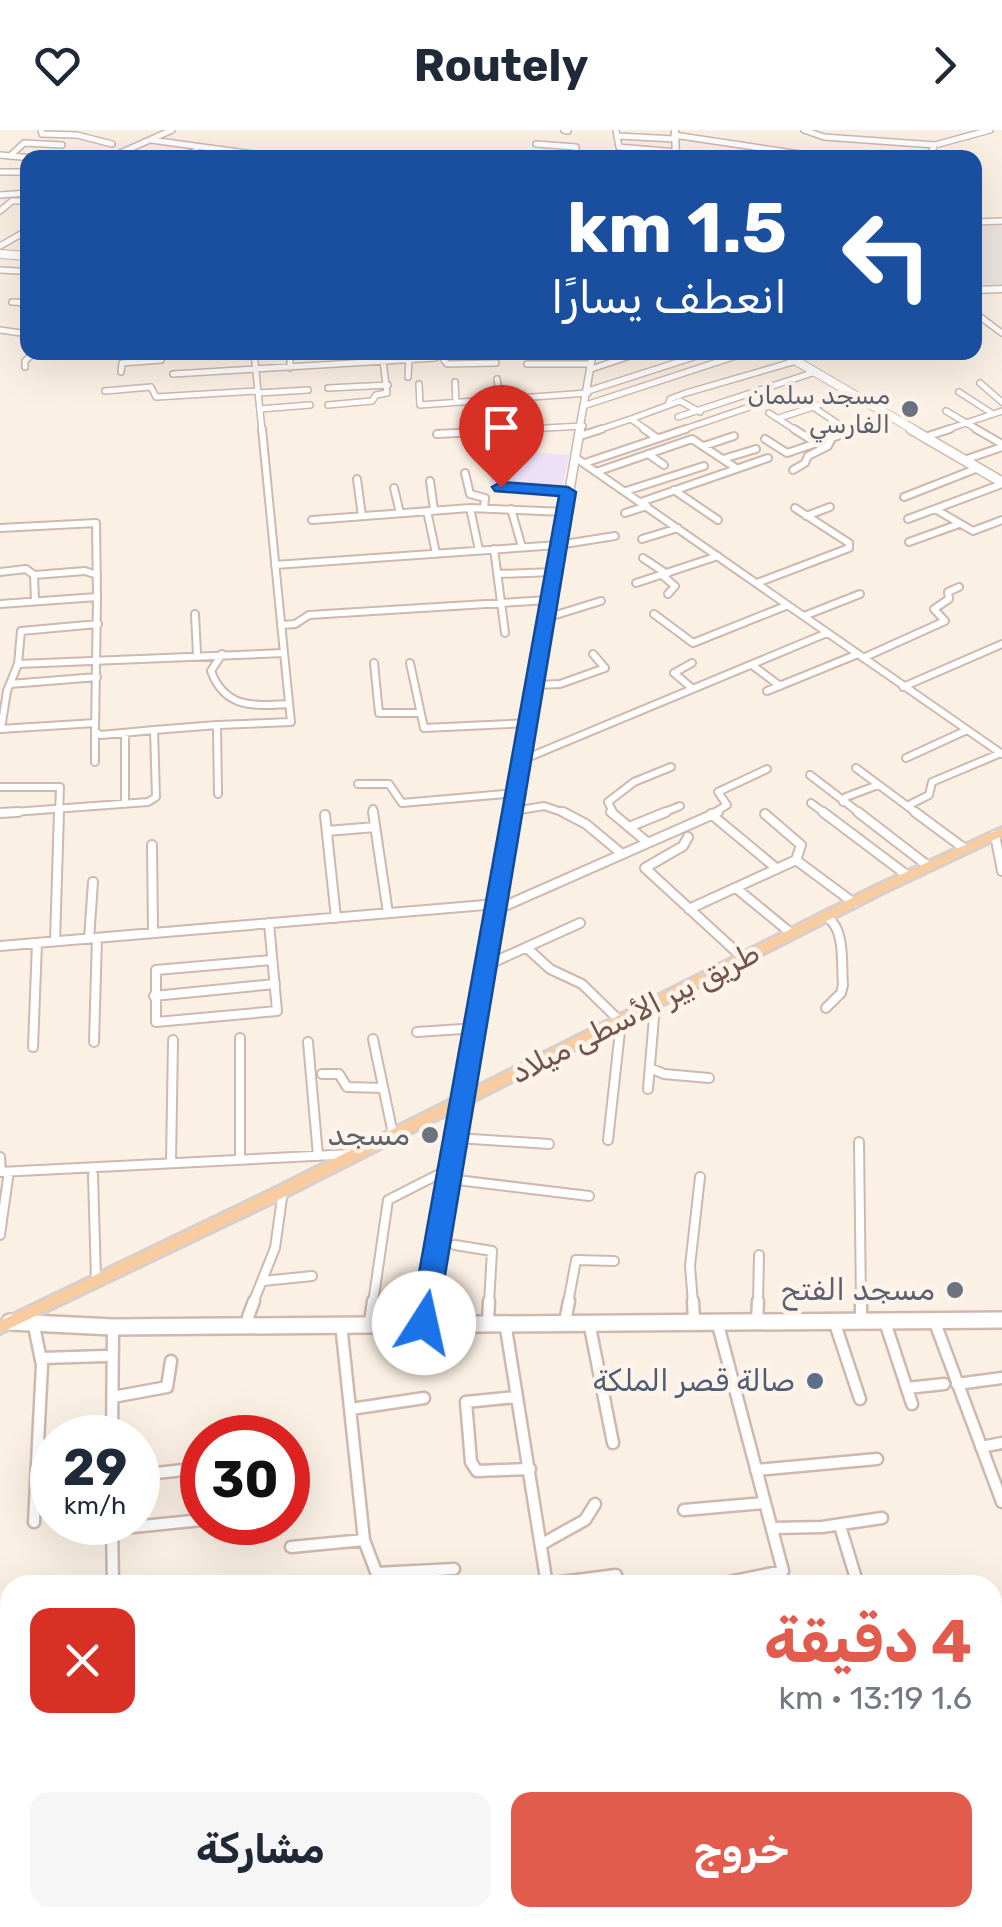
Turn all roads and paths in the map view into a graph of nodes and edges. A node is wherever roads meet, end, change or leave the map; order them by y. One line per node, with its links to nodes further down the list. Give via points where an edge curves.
1 (41, 130): 8 (street)
2 (172, 130): 7 (street)
3 (804, 130): 11 (street)
4 (990, 130): 11 (street)
5 (618, 133): 6 (street); 15 (street, via 619,147)
6 (674, 135): 16 (street)
7 (151, 140): 12 (street); 13 (street)
8 (112, 144)
9 (536, 144): 14 (street)
10 (62, 145): 19 (street, via 24,143)
11 (934, 145): 17 (street)
12 (128, 150)
13 (204, 150)
14 (576, 150)
15 (643, 150)
16 (774, 150)
17 (932, 150)
18 (0, 155): 19 (street)
19 (10, 156): 20 (street)
20 (20, 157)
21 (0, 270): 22 (street)
22 (18, 272)
23 (12, 302): 24 (street)
24 (20, 302)
25 (982, 317): 26 (street)
26 (1002, 333)
27 (25, 360): 41 (street)
28 (161, 360): 45 (street, via 122,364)
29 (255, 360): 44 (street)
30 (290, 360): 43 (street)
31 (410, 360): 38 (street); 48 (street)
32 (446, 360): 39 (street)
33 (592, 360): 42 (street)
34 (615, 360): 42 (street)
35 (685, 360): 61 (street)
36 (724, 360): 69 (street)
37 (796, 361): 46 (main road); 70 (street, via 686,392)
38 (383, 362): 43 (street); 53 (street)
39 (496, 364)
40 (527, 364): 42 (street)
41 (25, 366)
42 (591, 367): 61 (street)
43 (290, 368): 44 (street)
44 (256, 370): 47 (street); 60 (street)
45 (121, 372)
46 (814, 372): 58 (street); 79 (main road)
47 (173, 374)
48 (408, 376)
49 (497, 379): 63 (street)
50 (455, 382): 64 (street)
51 (980, 383): 59 (street)
52 (419, 384): 64 (street, via 418,404)
53 (388, 385): 54 (street); 67 (street, via 372,402)
54 (328, 388)
55 (1002, 388): 59 (street)
56 (105, 390): 60 (street, via 149,387 154,397)
57 (308, 390): 60 (street)
58 (760, 390): 73 (street); 82 (street, via 773,399)
59 (989, 390): 65 (street)
60 (258, 392): 72 (street)
61 (588, 392): 63 (street); 69 (street)
62 (959, 392): 77 (street)
63 (500, 399): 64 (street)
64 (456, 402)
65 (1002, 402)
66 (825, 403): 71 (street)
67 (328, 404)
68 (310, 405): 72 (street)
69 (586, 405): 84 (street)
70 (668, 405): 73 (street, via 680,401); 80 (street)
71 (813, 407): 81 (street); 85 (street)
72 (260, 409): 147 (street)
73 (698, 411): 78 (street); 82 (street)
74 (946, 411): 83 (street)
75 (1002, 411): 77 (street)
76 (770, 412): 81 (street)
77 (994, 414): 83 (street)
78 (678, 417)
79 (892, 417): 85 (street); 88 (main road)
80 (630, 418): 84 (street); 89 (street)
81 (779, 419): 92 (street)
82 (711, 420): 89 (street)
83 (966, 423): 88 (street); 94 (street)
84 (581, 431): 86 (street); 99 (street)
85 (849, 432): 90 (street)
86 (436, 434)
87 (734, 436): 93 (street)
88 (925, 436): 100 (main road)
89 (657, 438): 99 (street)
90 (832, 438): 92 (street); 105 (street)
91 (764, 439): 92 (street, via 787,453)
92 (816, 443)
93 (704, 446): 96 (street, via 689,439); 98 (street)
94 (1002, 446): 100 (street)
95 (756, 449): 98 (street)
96 (648, 454): 101 (street); 106 (street)
97 (768, 458): 103 (street)
98 (723, 459): 103 (street)
99 (580, 460): 106 (street); 115 (street)
100 (964, 460): 104 (main road)
101 (664, 465)
102 (704, 466): 114 (street)
103 (736, 468): 113 (street)
104 (978, 468): 110 (main road); 116 (street)
105 (793, 470)
106 (598, 472): 114 (street)
107 (465, 474): 120 (street, via 470,494 485,498)
108 (357, 480): 128 (street)
109 (430, 482): 124 (street)
110 (1002, 483): 123 (street)
111 (501, 487): 115 (street)
112 (394, 488): 126 (street)
113 (674, 490): 117 (street); 132 (street)
114 (626, 491): 117 (street)
115 (568, 492): 125 (street)
116 (904, 497)
117 (644, 504): 127 (street); 136 (street)
118 (830, 507): 129 (street)
119 (470, 508): 120 (street); 124 (street); 143 (street)
120 (484, 508): 122 (street)
121 (795, 508): 129 (street)
122 (511, 509): 125 (street); 141 (street)
123 (934, 509): 130 (street); 134 (street)
124 (431, 510): 126 (street); 144 (street)
125 (564, 512): 140 (street)
126 (400, 513): 128 (street)
127 (624, 513)
128 (362, 516): 131 (street)
129 (806, 516): 155 (street, via 848,548)
130 (908, 519)
131 (312, 520)
132 (718, 520)
133 (1002, 520): 134 (street, via 976,531)
134 (959, 524): 139 (street)
135 (0, 528): 150 (street, via 96,523)
136 (678, 528): 138 (street); 145 (street)
137 (615, 536): 140 (street)
138 (642, 539)
139 (909, 542)
140 (558, 544): 141 (street); 149 (street)
141 (522, 547): 142 (street)
142 (494, 549): 143 (street); 151 (street)
143 (479, 550): 144 (street)
144 (436, 553): 147 (street)
145 (718, 556): 153 (street); 155 (street)
146 (643, 558): 153 (street)
147 (274, 565): 171 (street)
148 (0, 572): 152 (street, via 30,569)
149 (554, 572): 151 (street); 160 (street)
150 (97, 574): 152 (street); 159 (street)
151 (498, 574): 163 (street)
152 (34, 575): 161 (street)
153 (665, 575): 154 (street); 157 (street, via 675,586)
154 (636, 583)
155 (757, 583): 165 (street)
156 (959, 586): 179 (street, via 934,608 945,621)
157 (668, 594)
158 (860, 594): 168 (street)
159 (97, 598): 161 (street); 170 (street)
160 (548, 600): 163 (street); 169 (street)
161 (35, 601): 164 (street)
162 (602, 601): 169 (street)
163 (502, 602): 171 (street, via 309,616); 172 (street)
164 (0, 604)
165 (788, 605): 167 (street, via 693,643); 168 (street)
166 (195, 614): 176 (street)
167 (654, 614)
168 (804, 616): 173 (street)
169 (546, 618): 188 (street)
170 (98, 624): 180 (street); 184 (street, via 20,631)
171 (281, 625): 175 (street)
172 (505, 633)
173 (827, 633): 179 (street); 185 (street)
174 (1002, 644): 190 (street)
175 (284, 652): 177 (street); 193 (street)
176 (198, 654): 177 (street); 180 (street)
177 (222, 654): 193 (street, via 210,671 229,702 251,708)
178 (592, 654): 188 (street, via 604,668 560,684)
179 (860, 656): 189 (street); 190 (street)
180 (97, 658): 184 (street); 186 (street)
181 (374, 663): 194 (street, via 380,714)
182 (410, 663): 194 (street)
183 (692, 663): 191 (street, via 674,673)
184 (18, 664): 187 (street)
185 (752, 665): 189 (street); 191 (street)
186 (97, 678): 187 (street); 197 (street)
187 (10, 684): 198 (street)
188 (535, 685): 195 (street)
189 (780, 686): 192 (street)
190 (903, 687): 200 (street)
191 (694, 690): 204 (street)
192 (767, 691)
193 (289, 704): 196 (street, via 291,722)
194 (419, 713): 195 (street, via 426,729)
195 (529, 723): 204 (street)
196 (217, 725): 199 (street); 214 (street)
197 (95, 728): 198 (street); 201 (street); 205 (street)
198 (0, 729)
199 (154, 730): 201 (street); 217 (street, via 156,797)
200 (967, 730): 202 (street); 203 (street)
201 (125, 733): 217 (street)
202 (1002, 754): 219 (street, via 932,782 929,795)
203 (906, 758)
204 (522, 760): 213 (street)
205 (94, 762)
206 (670, 767): 228 (street, via 610,797 610,811)
207 (856, 768): 211 (street)
208 (767, 769): 224 (street, via 724,788 718,797 728,807)
209 (810, 774): 215 (street)
210 (358, 784): 213 (street, via 389,784 402,803)
211 (878, 785): 215 (street); 219 (street)
212 (0, 788): 220 (street, via 58,784)
213 (517, 793): 222 (street)
214 (218, 794)
215 (843, 802): 238 (street)
216 (810, 803): 241 (street)
217 (125, 804): 220 (street)
218 (680, 806): 228 (street)
219 (907, 806): 234 (street)
220 (58, 808): 223 (street); 255 (street)
221 (373, 809): 227 (street)
222 (514, 811): 235 (street, via 540,804 562,810); 245 (street)
223 (0, 812)
224 (711, 814): 232 (street); 239 (street)
225 (765, 814): 237 (street, via 800,845)
226 (325, 815): 229 (street)
227 (376, 828): 229 (street); 247 (street)
228 (629, 828): 232 (street)
229 (327, 832): 248 (street)
230 (998, 834): 234 (main road, طريق بير الأسطى ميلاد); 236 (street)
231 (688, 837): 246 (street, via 645,868)
232 (647, 842): 235 (street)
233 (152, 846): 252 (street)
234 (965, 849): 238 (main road, طريق بير الأسطى ميلاد)
235 (622, 854): 245 (street)
236 (1002, 856): 240 (street)
237 (796, 860): 239 (street); 244 (street)
238 (928, 866): 241 (main road, طريق بير الأسطى ميلاد)
239 (776, 868): 243 (street)
240 (1002, 871)
241 (908, 876): 244 (main road, طريق بير الأسطى ميلاد)
242 (93, 882): 254 (street)
243 (736, 888): 246 (street); 253 (street)
244 (854, 903): 249 (main road, طريق بير الأسطى ميلاد)
245 (496, 907): 247 (street); 261 (street)
246 (688, 909): 259 (street)
247 (388, 914): 248 (street)
248 (336, 918): 251 (street)
249 (827, 918): 253 (main road, طريق بير الأسطى ميلاد); 265 (street, via 840,934 843,985)
250 (580, 923): 258 (street)
251 (269, 924): 252 (street); 260 (street)
252 (154, 933): 254 (street)
253 (792, 934): 259 (main road, طريق بير الأسطى ميلاد)
254 (93, 938): 255 (street); 272 (street)
255 (55, 941): 256 (street)
256 (36, 943): 257 (street); 274 (street)
257 (0, 946)
258 (527, 948): 261 (street); 266 (street, via 582,984)
259 (743, 958): 264 (main road, طريق بير الأسطى ميلاد)
260 (272, 960): 262 (street); 263 (street, via 156,970)
261 (487, 965): 267 (street)
262 (275, 984): 263 (street); 263 (street, via 278,1008 267,1014 158,1023)
263 (154, 996)
264 (655, 1005): 266 (main road, طريق بير الأسطى ميلاد); 275 (street)
265 (826, 1008)
266 (621, 1022): 280 (main road, طريق بير الأسطى ميلاد); 283 (street)
267 (476, 1028): 268 (street); 280 (street)
268 (417, 1032)
269 (240, 1038): 289 (street)
270 (373, 1039): 278 (street)
271 (172, 1040): 290 (street)
272 (94, 1042)
273 (308, 1042): 288 (street)
274 (33, 1047)
275 (650, 1068): 277 (street); 279 (street)
276 (322, 1074): 278 (street, via 339,1074 354,1090)
277 (709, 1078)
278 (383, 1088): 281 (street)
279 (648, 1089)
280 (465, 1099): 281 (main road, طريق بير الأسطى ميلاد); 282 (street)
281 (393, 1134): 286 (main road, طريق بير الأسطى ميلاد)
282 (457, 1138): 285 (street); 291 (street)
283 (608, 1140)
284 (858, 1142): 310 (street)
285 (549, 1144)
286 (352, 1154): 288 (street); 296 (main road, طريق بير الأسطى ميلاد)
287 (0, 1156): 292 (street)
288 (318, 1156): 289 (street)
289 (240, 1160): 290 (street)
290 (171, 1163): 292 (street)
291 (452, 1168): 295 (street); 321 (street, via 388,1200)
292 (3, 1174): 298 (street)
293 (93, 1175): 303 (street)
294 (700, 1177): 316 (street, via 690,1266)
295 (449, 1180): 297 (street); 318 (street)
296 (283, 1191): 303 (main road, طريق بير الأسطى ميلاد); 304 (street)
297 (589, 1196)
298 (0, 1235)
299 (456, 1245): 312 (street, via 492,1251)
300 (759, 1256): 317 (street)
301 (614, 1260): 314 (street, via 576,1260)
302 (312, 1276): 304 (street)
303 (96, 1279): 319 (main road, طريق بير الأسطى ميلاد)
304 (263, 1281): 305 (street)
305 (248, 1317)
306 (934, 1320): 307 (main road); 311 (main road); 329 (street)
307 (1002, 1320)
308 (717, 1321): 316 (main road); 317 (main road); 344 (street)
309 (834, 1321): 310 (main road); 317 (main road); 334 (street)
310 (861, 1321): 311 (main road)
311 (884, 1321): 330 (street)
312 (488, 1322): 313 (main road); 318 (main road)
313 (505, 1322): 314 (main road); 332 (street)
314 (565, 1322): 315 (main road)
315 (588, 1322): 316 (main road); 339 (street)
316 (694, 1322)
317 (757, 1322)
318 (424, 1323): 321 (main road)
319 (5, 1324): 322 (main road)
320 (341, 1324): 321 (main road); 323 (main road); 336 (street)
321 (370, 1324)
322 (34, 1326): 323 (main road); 325 (street)
323 (113, 1326): 331 (street)
324 (105, 1356): 325 (street)
325 (42, 1358): 337 (street)
326 (172, 1361): 331 (street, via 168,1387)
327 (1002, 1378): 329 (street)
328 (944, 1384): 330 (street)
329 (957, 1384): 341 (street)
330 (907, 1388): 335 (street)
331 (114, 1397): 338 (street)
332 (516, 1397): 343 (street); 343 (street, via 466,1402 471,1462 487,1473)
333 (424, 1398): 336 (street)
334 (860, 1399)
335 (912, 1404)
336 (351, 1409): 352 (street)
337 (39, 1415)
338 (113, 1415)
339 (614, 1443)
340 (1002, 1444): 341 (street)
341 (981, 1447): 345 (street)
342 (877, 1459): 344 (street)
343 (530, 1469): 353 (street)
344 (756, 1470): 346 (street)
345 (1001, 1498)
346 (764, 1503): 348 (street); 351 (street)
347 (595, 1504): 353 (street, via 585,1520)
348 (684, 1510)
349 (882, 1518): 350 (street)
350 (840, 1526): 351 (street); 364 (street)
351 (772, 1528): 357 (street)
352 (364, 1540): 355 (street); 358 (street)
353 (542, 1544): 361 (street)
354 (113, 1545): 359 (street)
355 (290, 1547)
356 (454, 1570): 358 (street)
357 (783, 1571): 362 (street); 363 (street)
358 (377, 1572): 360 (street)
359 (113, 1575)
360 (378, 1575)
361 (545, 1575)
362 (763, 1575)
363 (784, 1575)
364 (855, 1575)

